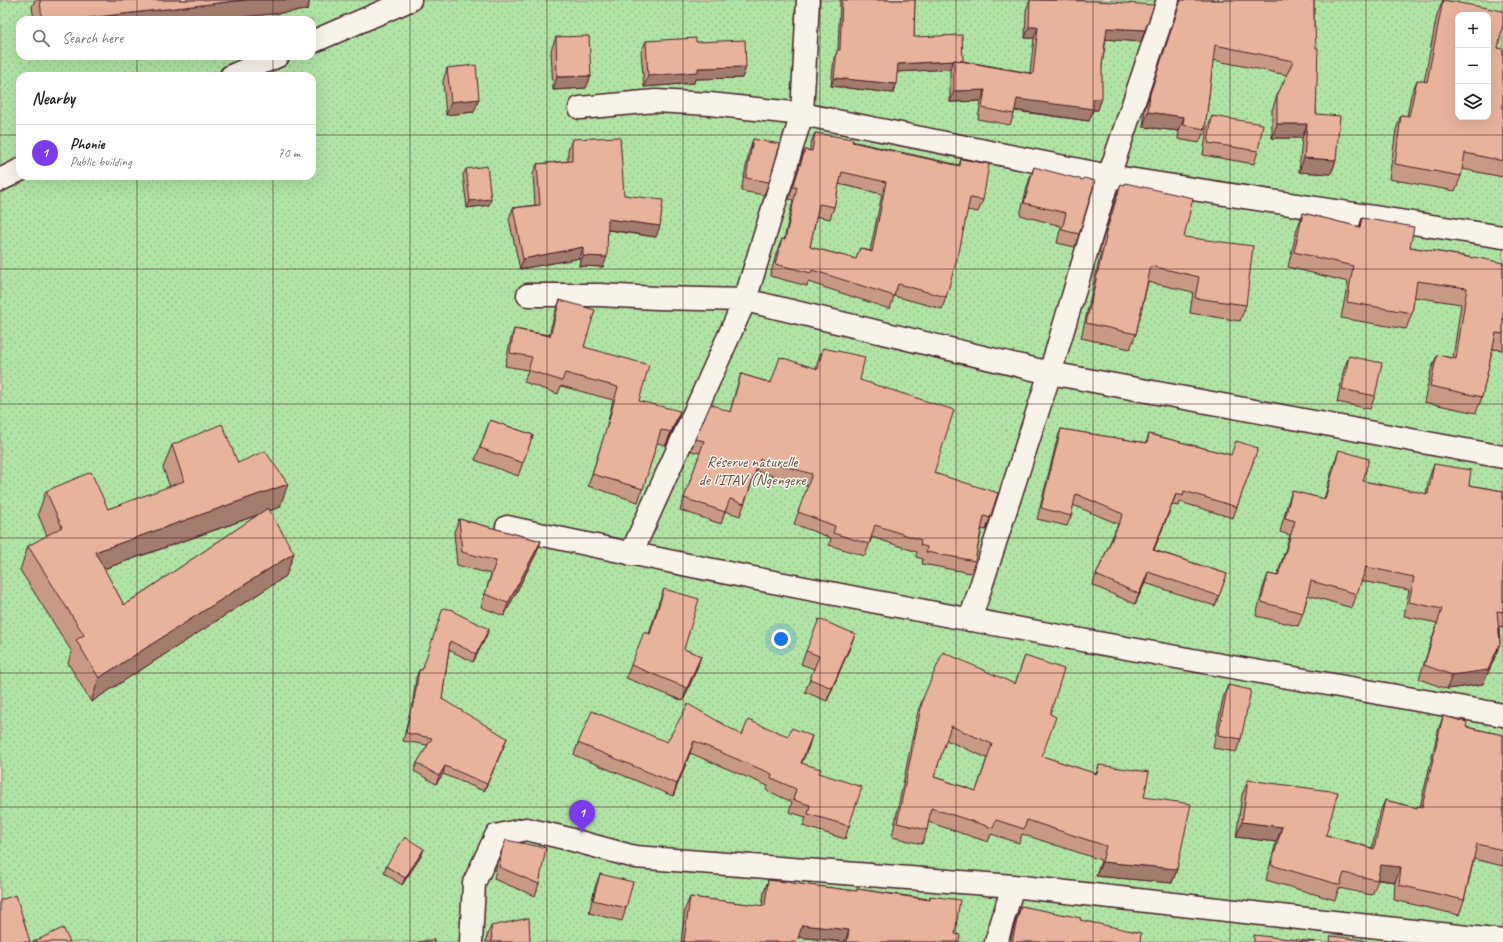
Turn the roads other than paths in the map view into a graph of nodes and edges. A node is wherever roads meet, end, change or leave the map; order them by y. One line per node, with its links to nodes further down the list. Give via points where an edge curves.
1 (410, 0): 4 (street)
2 (808, 0): 8 (street)
3 (1168, 0): 10 (street)
4 (316, 40)
5 (269, 60): 6 (street)
6 (240, 72)
7 (580, 108): 8 (street, via 655,101)
8 (802, 114): 10 (street); 14 (street)
9 (16, 172): 11 (street)
10 (1109, 176): 12 (street); 15 (street)
11 (0, 180)
12 (1503, 237)
13 (528, 294): 14 (street)
14 (745, 300): 15 (street); 18 (street)
15 (1050, 373): 16 (street); 19 (street)
16 (1503, 456)
17 (507, 527): 18 (street)
18 (631, 554): 19 (street)
19 (970, 620): 20 (street)
20 (1503, 715)
21 (1014, 886): 22 (street); 23 (street, via 635,857 526,829 496,836 474,883); 24 (street)
22 (1503, 941)
23 (471, 942)
24 (996, 942)

